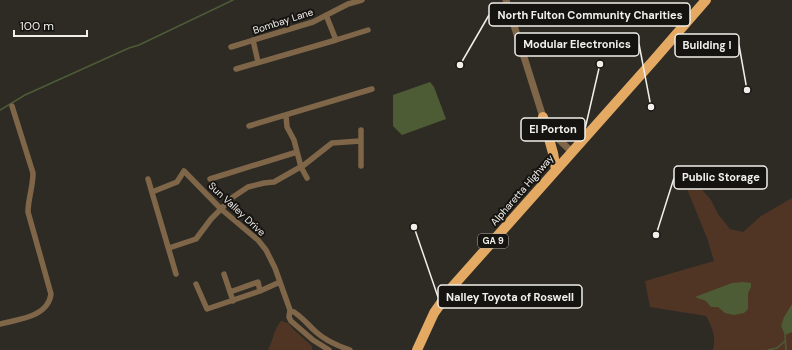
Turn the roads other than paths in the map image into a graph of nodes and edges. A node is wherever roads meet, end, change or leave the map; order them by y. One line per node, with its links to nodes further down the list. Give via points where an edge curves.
1 (362, 0): 4 (street, Bombay Lane)
2 (506, 0): 14 (street)
3 (706, 0): 19 (highway, Alpharetta Highway / GA 9)
4 (326, 15): 6 (street, Bombay Lane, via 313,22); 7 (street)
5 (368, 30): 7 (street)
6 (253, 40): 8 (street, Bombay Lane); 9 (street)
7 (336, 40): 9 (street)
8 (232, 47)
9 (258, 62): 10 (street)
10 (236, 69)
11 (372, 89): 13 (street)
12 (12, 106): 37 (street, via 33,173 28,212 50,294 46,307 38,313)
13 (286, 116): 15 (street); 18 (street, via 287,127)
14 (543, 116): 19 (street, via 552,133); 22 (highway)
15 (249, 126)
16 (361, 130): 17 (street)
17 (360, 141): 20 (street); 21 (street, via 332,143)
18 (297, 152): 21 (street); 25 (street)
19 (572, 152): 22 (highway, Alpharetta Highway / GA 9)
20 (361, 166)
21 (301, 167): 23 (street); 27 (street, via 274,182 248,187)
22 (556, 170): 38 (highway, Alpharetta Highway / GA 9, via 453,287 434,313)
23 (308, 178)
24 (148, 179): 26 (street)
25 (210, 179)
26 (152, 192): 27 (street, Sun Valley Drive, via 177,182 184,170); 28 (street)
27 (221, 209): 28 (street, via 196,239); 31 (street, Sun Valley Drive, via 258,240 266,250)
28 (169, 248): 29 (street)
29 (176, 274)
30 (224, 274): 33 (street)
31 (280, 282): 34 (street); 36 (street, Sun Valley Drive)
32 (196, 284): 35 (street, via 207,309)
33 (230, 292): 34 (street, via 258,282); 35 (street)
34 (260, 292): 35 (street)
35 (233, 301)
36 (290, 310): 39 (street, Sun Valley Drive, via 291,322); 40 (street, via 297,313 318,334)
37 (0, 324)
38 (422, 339): 41 (highway); 42 (highway, Alpharetta Highway / GA 9); 43 (street)
39 (329, 350)
40 (350, 350)
41 (412, 350)
42 (417, 350)
43 (422, 350)

